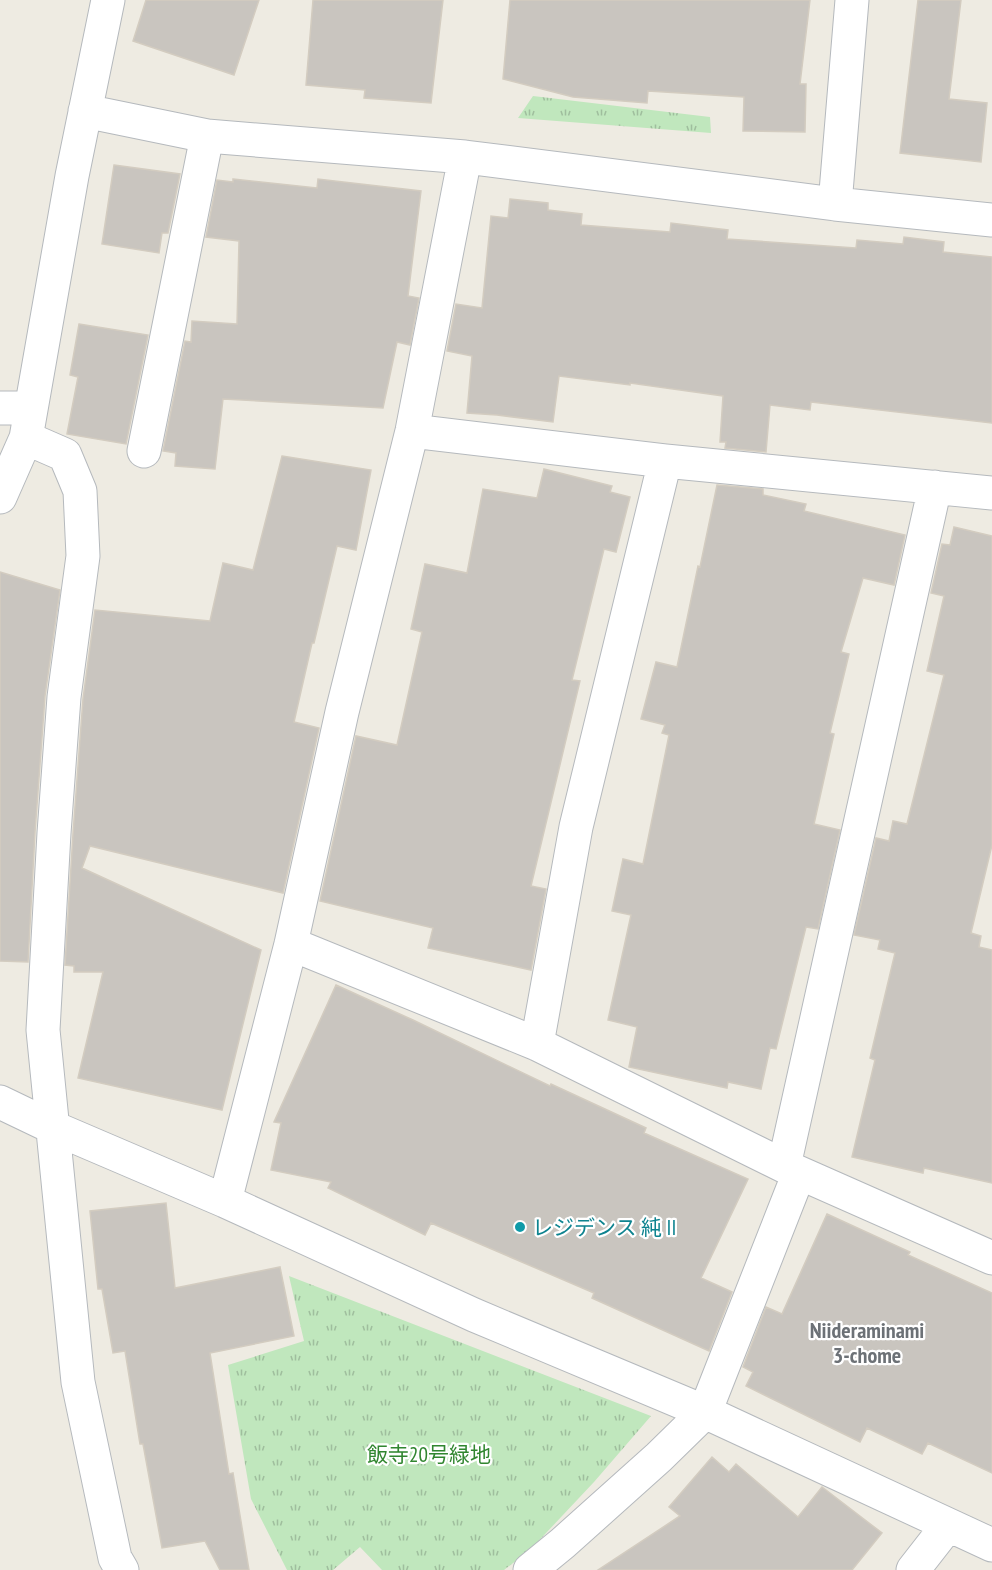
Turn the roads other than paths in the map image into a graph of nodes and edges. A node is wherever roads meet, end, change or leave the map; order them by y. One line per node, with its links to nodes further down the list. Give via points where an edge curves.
1 (108, 0): 3 (street)
2 (852, 0): 6 (street)
3 (85, 111): 4 (street); 8 (street)
4 (207, 136): 5 (street); 10 (street)
5 (465, 157): 6 (street); 9 (street)
6 (835, 204): 7 (street)
7 (992, 220)
8 (19, 418): 14 (street); 18 (street, via 65,455 80,491 83,556 63,708 43,1030)
9 (412, 431): 11 (street); 15 (street, via 342,712)
10 (144, 451)
11 (665, 461): 12 (street); 16 (street, via 576,827)
12 (935, 486): 13 (street); 19 (street)
13 (992, 493)
14 (0, 497)
15 (291, 944): 16 (street); 20 (street)
16 (537, 1044): 19 (street)
17 (0, 1102): 18 (street)
18 (52, 1127): 20 (street); 25 (street, via 78,1382 115,1558)
19 (792, 1170): 21 (street); 22 (street)
20 (225, 1201): 22 (street, via 474,1315)
21 (992, 1258)
22 (705, 1412): 23 (street); 26 (street)
23 (948, 1525): 24 (street); 27 (street)
24 (992, 1545)
25 (122, 1570)
26 (530, 1570)
27 (913, 1570)

